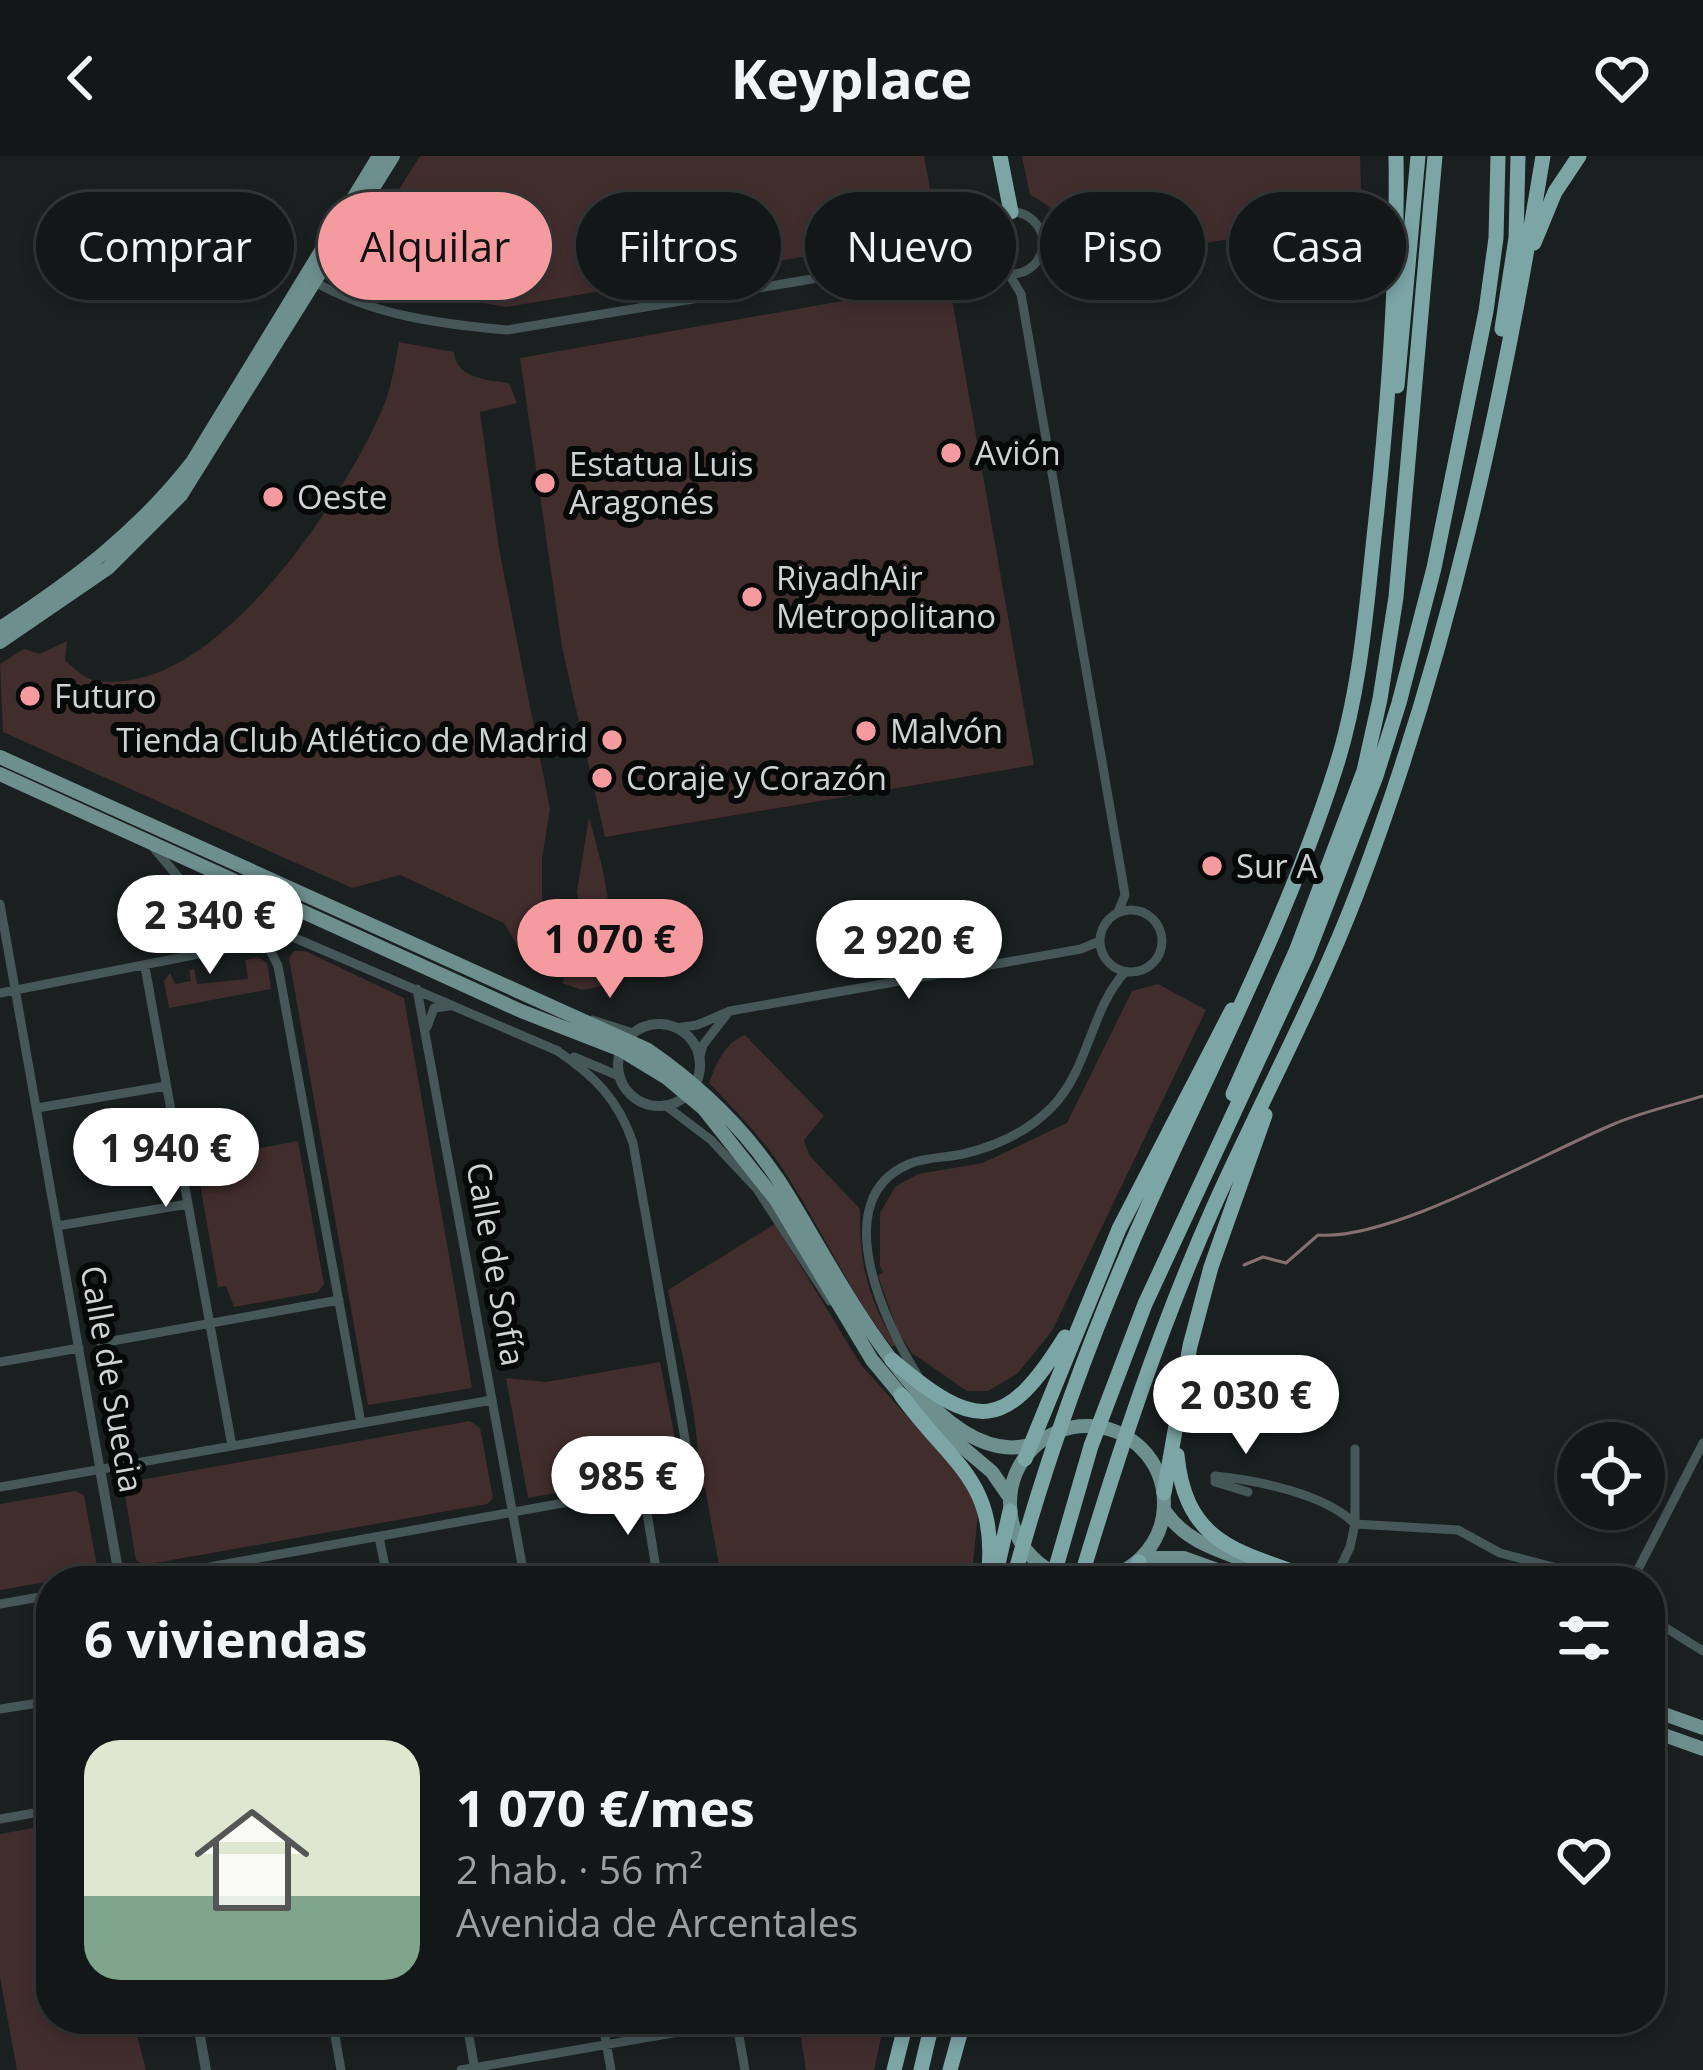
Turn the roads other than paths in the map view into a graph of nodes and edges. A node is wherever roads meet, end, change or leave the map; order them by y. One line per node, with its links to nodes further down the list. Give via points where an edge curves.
1 (379, 156): 16 (main road)
2 (393, 156): 16 (main road)
3 (1000, 156): 11 (highway)
4 (1396, 156): 21 (highway)
5 (1418, 156): 21 (highway, via 1394,412)
6 (1440, 156): 20 (highway); 20 (highway)
7 (1498, 156): 60 (highway, via 1486,311 1399,703 1307,955)
8 (1518, 156): 22 (highway, via 1516,238)
9 (1543, 156): 13 (highway)
10 (1579, 156): 13 (highway)
11 (1007, 192)
12 (1016, 214): 14 (street, via 1042,235 1041,255)
13 (1524, 268): 22 (highway)
14 (1028, 270): 15 (street); 19 (street)
15 (1016, 273)
16 (311, 280): 17 (street, via 364,306 507,329); 23 (main road, via 172,488 100,559); 24 (main road, via 182,495 109,568)
17 (805, 280)
18 (1016, 285): 19 (street)
19 (1021, 294): 30 (street)
20 (1420, 311): 60 (highway, via 1396,597 1364,771)
21 (1383, 452): 40 (highway, via 1362,640 1337,764)
22 (1475, 498): 54 (highway, via 1396,783 1356,897)
23 (0, 628)
24 (0, 642)
25 (0, 757): 50 (main road)
26 (0, 774): 27 (main road)
27 (17, 780): 28 (street); 29 (main road)
28 (0, 786)
29 (146, 839): 34 (street, via 190,886); 50 (main road, via 521,1011)
30 (1125, 895): 32 (street); 33 (street)
31 (0, 904): 44 (street, Calle de Suecia)
32 (1140, 910): 33 (street); 42 (street, via 1161,929 1162,948 1152,964)
33 (1118, 912): 36 (street)
34 (269, 922): 35 (street); 37 (street)
35 (285, 933): 37 (street); 43 (street)
36 (1100, 941): 38 (street); 39 (street)
37 (267, 944): 41 (street); 63 (street, via 278,966)
38 (1081, 950): 39 (street); 47 (street)
39 (1103, 956): 42 (street)
40 (1263, 962): 62 (highway, via 1199,1069); 98 (highway, via 1114,1283)
41 (145, 967): 44 (street); 55 (street)
42 (1125, 972): 70 (street, via 1052,1107 1007,1141 904,1166 871,1206 869,1259 880,1305)
43 (417, 989): 46 (street); 48 (street, Calle de Sofía)
44 (14, 990): 45 (street); 58 (street, Calle de Suecia)
45 (0, 993)
46 (462, 1009): 48 (street, via 434,1008); 51 (street)
47 (730, 1011): 49 (street); 52 (street)
48 (427, 1027): 72 (street, Calle de Sofía)
49 (676, 1028): 50 (street, via 652,1024); 52 (street)
50 (627, 1041): 53 (street); 56 (main road)
51 (556, 1050): 53 (street); 81 (street, via 617,1103 633,1142 689,1462 679,1482)
52 (699, 1060): 56 (street)
53 (620, 1076): 57 (street, via 637,1099)
54 (1272, 1084): 74 (highway, via 1211,1267); 101 (highway, via 1170,1313)
55 (166, 1086): 58 (street); 59 (street)
56 (691, 1089): 57 (street); 64 (main road, via 776,1200); 68 (main road, via 726,1114 776,1175)
57 (665, 1105): 64 (street, via 757,1189)
58 (37, 1108): 61 (street, Calle de Suecia)
59 (188, 1204): 61 (street); 65 (street)
60 (1187, 1209): 100 (highway, via 1104,1409)
61 (57, 1226): 67 (street, Calle de Suecia)
62 (1089, 1298): 70 (highway, via 1040,1376 1006,1407 972,1411); 76 (highway)
63 (339, 1300): 65 (street); 73 (street)
64 (843, 1316): 71 (main road)
65 (210, 1324): 66 (street); 77 (street)
66 (101, 1343)
67 (79, 1348): 69 (street); 79 (street, Calle de Suecia)
68 (892, 1360): 70 (highway); 76 (main road, via 934,1407 978,1439)
69 (0, 1362)
70 (926, 1390)
71 (901, 1394): 84 (main road, via 992,1472); 96 (highway, via 979,1491)
72 (492, 1400): 73 (street); 85 (street, Calle de Sofía)
73 (361, 1424): 77 (street)
74 (1175, 1433): 83 (highway); 106 (highway, via 1181,1490 1196,1519 1230,1546)
75 (1703, 1443): 109 (street)
76 (1031, 1445): 83 (main road, via 1076,1426 1108,1428 1140,1448); 84 (main road)
77 (232, 1446): 79 (street)
78 (1355, 1449): 86 (street)
79 (100, 1469): 80 (street); 90 (street, Calle de Suecia)
80 (0, 1487)
81 (643, 1488): 85 (street); 95 (street)
82 (1248, 1492): 86 (street, via 1215,1476 1266,1483)
83 (1164, 1502): 89 (main road); 105 (main road, via 1194,1541)
84 (1010, 1505): 97 (highway); 99 (main road, via 1023,1544)
85 (512, 1511): 87 (street); 94 (street, Calle de Sofía)
86 (1355, 1524): 107 (street); 108 (street, via 1458,1530 1500,1553)
87 (379, 1537): 88 (street); 93 (street)
88 (251, 1560): 91 (street); 92 (street)
89 (1142, 1560): 102 (main road); 103 (highway); 104 (main road)
90 (117, 1566)
91 (217, 1566)
92 (252, 1566)
93 (385, 1566)
94 (522, 1566)
95 (656, 1566)
96 (991, 1566)
97 (995, 1566)
98 (1018, 1566)
99 (1045, 1566)
100 (1057, 1566)
101 (1084, 1566)
102 (1128, 1566)
103 (1139, 1566)
104 (1206, 1566)
105 (1262, 1566)
106 (1280, 1566)
107 (1340, 1566)
108 (1550, 1566)
109 (1640, 1566)
110 (36, 1598): 111 (street)
111 (0, 1604)
112 (1665, 1627): 113 (street)
113 (1703, 1651)
114 (36, 1703): 115 (street)
115 (0, 1709)
116 (1665, 1715): 117 (main road)
117 (1703, 1729)
118 (1665, 1736): 119 (main road)
119 (1703, 1750)
120 (36, 1813): 121 (street)
121 (0, 1820)
122 (200, 2034): 133 (street)
123 (335, 2034): 134 (street)
124 (469, 2034): 132 (street)
125 (604, 2034): 131 (street)
126 (660, 2034): 131 (street)
127 (739, 2034): 137 (street)
128 (903, 2034): 138 (highway)
129 (929, 2034): 139 (highway)
130 (960, 2034): 140 (highway)
131 (606, 2044): 132 (street); 136 (street)
132 (475, 2069): 135 (street)
133 (206, 2070)
134 (341, 2070)
135 (461, 2070)
136 (611, 2070)
137 (745, 2070)
138 (894, 2070)
139 (921, 2070)
140 (950, 2070)

